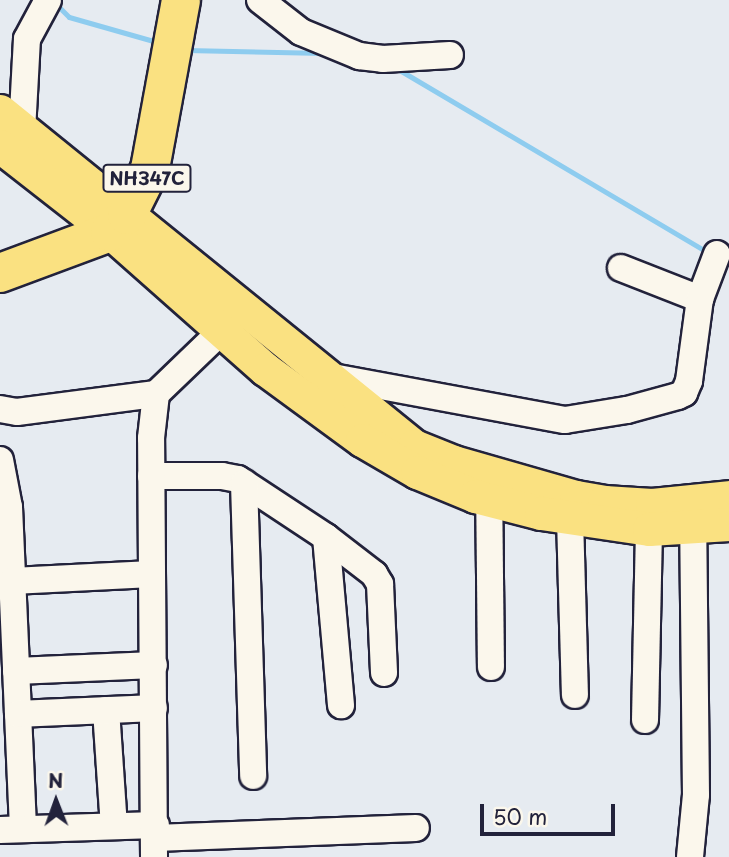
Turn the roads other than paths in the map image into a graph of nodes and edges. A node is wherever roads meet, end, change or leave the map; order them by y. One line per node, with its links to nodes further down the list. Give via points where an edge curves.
1 (48, 0): 7 (street, via 27,39)
2 (163, 0): 6 (highway, NH347C)
3 (181, 0): 6 (highway, NH347C)
4 (260, 0): 5 (street, via 301,32 359,56)
5 (450, 55)
6 (150, 110): 8 (highway, NH347C)
7 (7, 129): 8 (main road)
8 (109, 216): 9 (highway, NH347C); 12 (highway); 14 (main road)
9 (0, 252)
10 (717, 254): 13 (street)
11 (621, 268): 13 (street)
12 (0, 273)
13 (700, 299): 15 (street, via 684,393 577,421)
14 (233, 320): 15 (main road); 16 (street); 21 (main road, via 265,369 362,440 416,472)
15 (325, 376): 21 (main road, via 414,446)
16 (156, 394): 17 (street); 19 (street)
17 (6, 417)
18 (0, 460): 29 (street, via 9,507)
19 (151, 476): 20 (street, via 222,476); 28 (street)
20 (244, 483): 27 (street); 40 (street)
21 (489, 486): 22 (main road, via 652,505); 23 (main road); 31 (street)
22 (729, 497)
23 (569, 518): 26 (main road); 34 (street)
24 (729, 524): 25 (main road)
25 (694, 527): 26 (main road); 45 (street, via 696,795)
26 (649, 529): 39 (street)
27 (326, 537): 33 (street, via 378,579); 35 (street)
28 (152, 574): 29 (street); 30 (street)
29 (12, 581): 32 (street)
30 (154, 665): 32 (street); 36 (street)
31 (491, 667)
32 (16, 671): 38 (street)
33 (384, 673)
34 (575, 695)
35 (341, 705)
36 (154, 708): 37 (street); 44 (street)
37 (106, 710): 38 (street); 41 (street)
38 (18, 714): 43 (street)
39 (645, 720)
40 (253, 776)
41 (114, 826): 43 (street); 44 (street)
42 (416, 828): 44 (street)
43 (12, 830)
44 (155, 840)
45 (690, 857)

